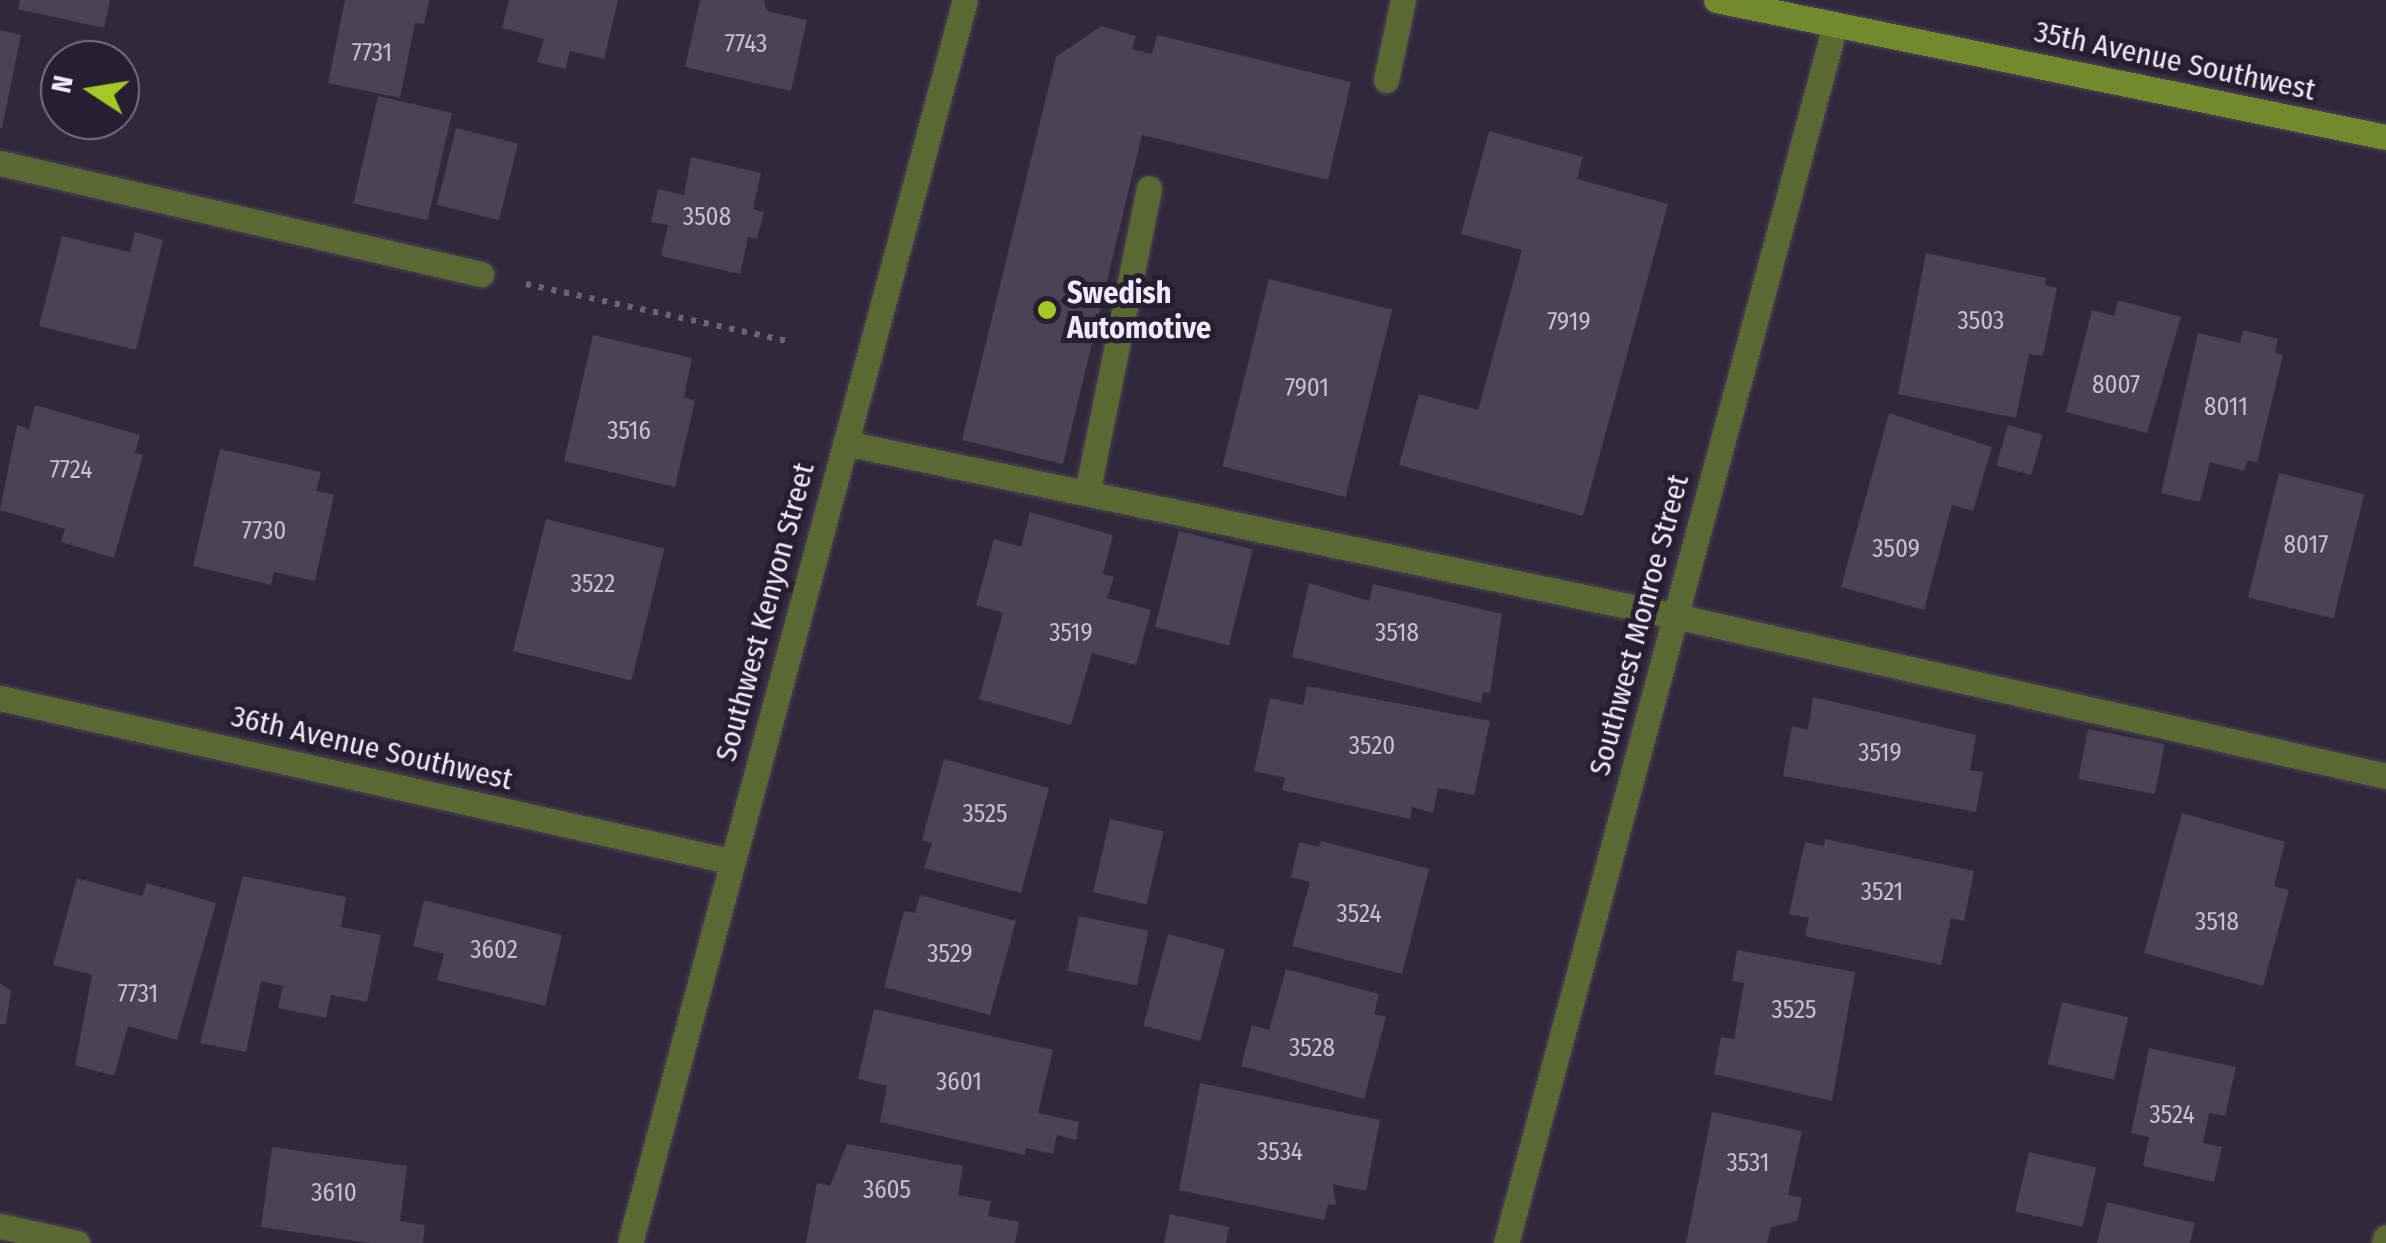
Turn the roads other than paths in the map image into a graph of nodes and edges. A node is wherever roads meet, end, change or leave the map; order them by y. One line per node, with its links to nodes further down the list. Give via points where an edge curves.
1 (965, 0): 10 (street, Southwest Kenyon Street)
2 (1403, 0): 5 (street)
3 (1716, 0): 4 (main road, 35th Avenue Southwest)
4 (1834, 25): 6 (main road, 35th Avenue Southwest); 12 (street, Southwest Monroe Street)
5 (1386, 80)
6 (2386, 137)
7 (0, 164): 9 (street)
8 (1149, 188): 11 (street)
9 (481, 274)
10 (845, 443): 11 (street); 15 (street, Southwest Kenyon Street)
11 (1087, 493): 12 (street)
12 (1675, 616): 14 (street); 19 (street, Southwest Monroe Street)
13 (0, 698): 15 (street, 36th Avenue Southwest)
14 (2386, 776)
15 (730, 861): 18 (street, Southwest Kenyon Street)
16 (0, 1226): 17 (street)
17 (78, 1243)
18 (630, 1243)
19 (1506, 1243)

